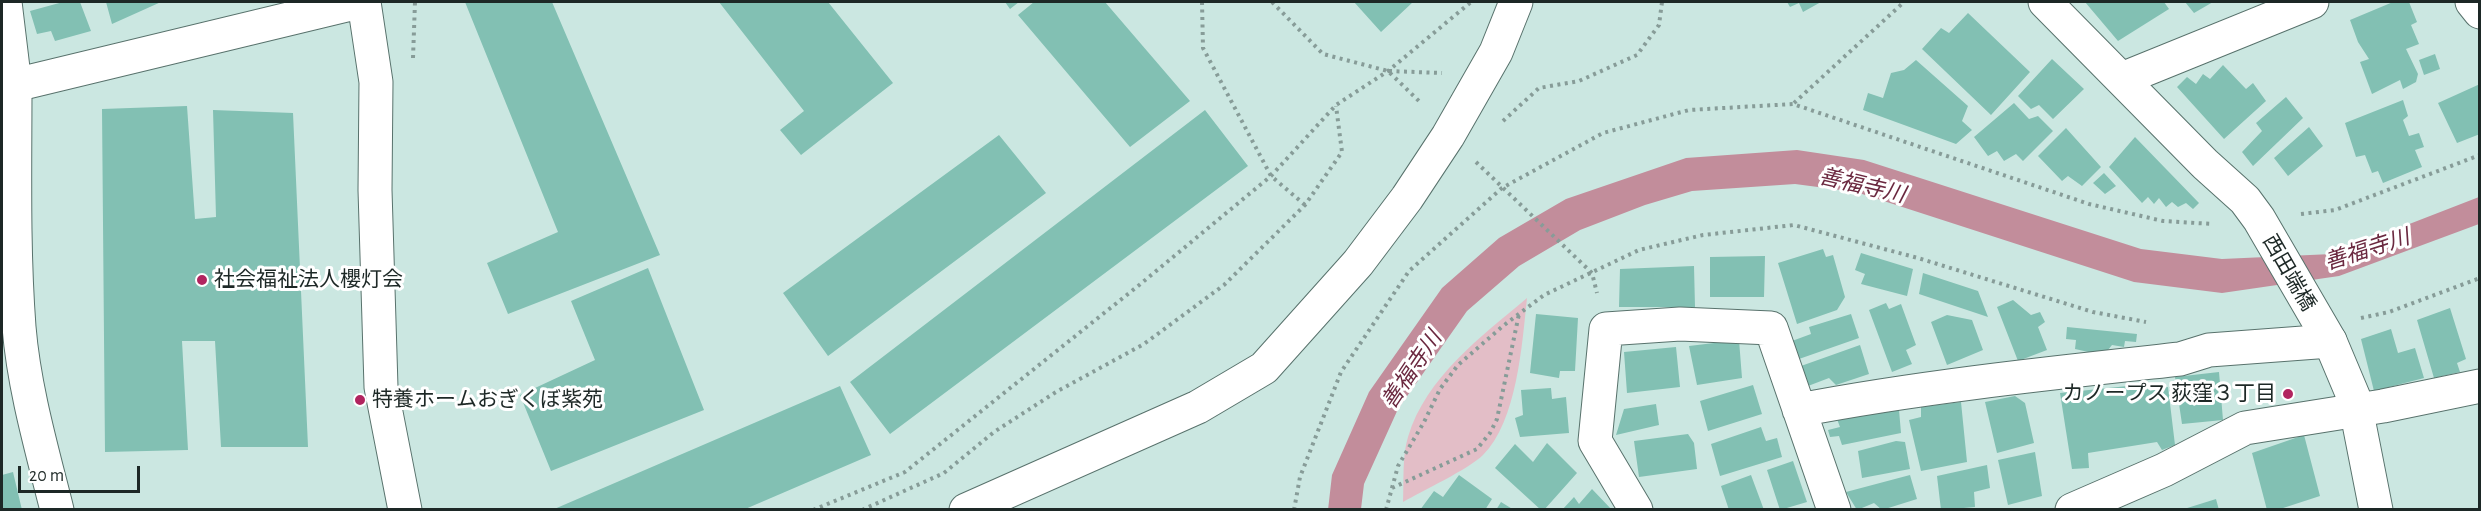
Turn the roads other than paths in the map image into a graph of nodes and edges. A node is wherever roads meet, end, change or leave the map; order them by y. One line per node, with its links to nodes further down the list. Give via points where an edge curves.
1 (5, 2): 9 (street)
2 (362, 2): 9 (street); 15 (street, via 376,82 381,387)
3 (1516, 2): 16 (street, via 1496,52 1407,198 1358,263 1264,368 1198,406)
4 (2045, 2): 8 (street, 西田端橋)
5 (2312, 2): 8 (street)
6 (2472, 2): 7 (street)
7 (2480, 12)
8 (2122, 79): 10 (street, 西田端橋, via 2245,200)
9 (15, 85): 14 (street, via 19,328)
10 (2323, 329): 12 (street, 西田端橋); 13 (street, via 2180,359 1976,381)
11 (2480, 387): 12 (street)
12 (2356, 409): 19 (street, via 2246,428 2164,470); 20 (street, 西田端橋)
13 (1799, 410): 17 (street, via 1771,328 1680,324 1606,329 1595,441); 18 (street)
14 (57, 510)
15 (405, 510)
16 (966, 510)
17 (1636, 510)
18 (1834, 510)
19 (2072, 510)
20 (2376, 510)

